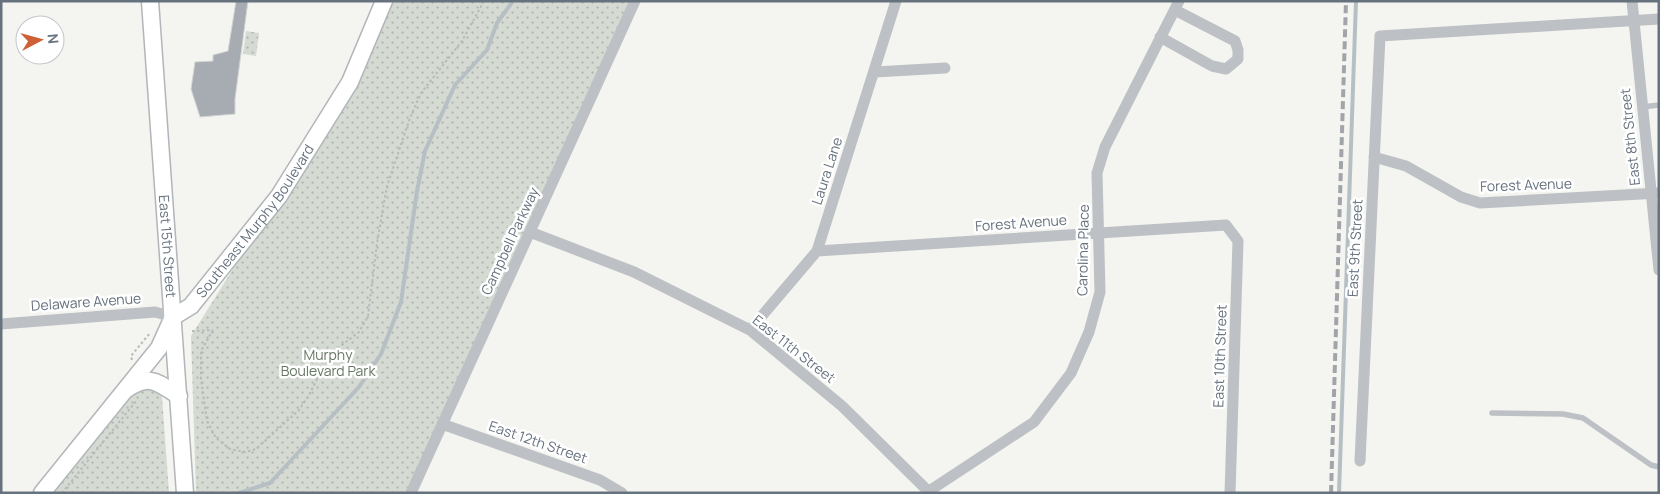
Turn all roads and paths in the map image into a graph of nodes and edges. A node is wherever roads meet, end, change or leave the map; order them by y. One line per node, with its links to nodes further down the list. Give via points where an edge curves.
1 (150, 1): 22 (street, East 15th Street)
2 (384, 1): 22 (street, Southeast Murphy Boulevard, via 350,82 279,196 191,306)
3 (484, 1): 25 (path, via 462,40 421,94 410,118 387,186 368,316 359,332 330,354 299,410 256,449 245,452 230,449 216,438 207,421 201,351 213,330)
4 (634, 1): 18 (street, Campbell Parkway)
5 (896, 1): 12 (street, Laura Lane)
6 (1632, 1): 9 (street, East 8th Street)
7 (1177, 6): 10 (street, Carolina Place); 10 (street, Carolina Place, via 1235,41 1238,59 1226,69 1212,66)
8 (1659, 19): 9 (street)
9 (1634, 20): 14 (street, East 8th Street); 15 (street, East 9th Street, via 1380,36)
10 (1160, 37): 19 (street, Carolina Place, via 1105,147 1097,174)
11 (945, 68): 12 (street)
12 (875, 72): 20 (street, Laura Lane)
13 (1659, 105): 14 (lane)
14 (1642, 106): 16 (street, East 8th Street)
15 (1374, 157): 16 (street, Forest Avenue, via 1406,166 1461,197 1480,203); 33 (street, East 9th Street)
16 (1655, 193): 21 (street, East 8th Street)
17 (1226, 225): 19 (street, Forest Avenue); 41 (street, East 10th Street, via 1238,241)
18 (530, 232): 24 (street, East 11th Street, via 634,272); 32 (street, Campbell Parkway)
19 (1100, 233): 20 (street, Forest Avenue); 35 (street, Carolina Place, via 1100,292 1089,332 1071,372 1034,422)
20 (817, 251): 24 (street, Laura Lane)
21 (1659, 270)
22 (173, 317): 23 (street, Delaware Avenue, via 155,312); 28 (street, Southeast Murphy Boulevard, via 158,348); 30 (street, East 15th Street)
23 (1, 324)
24 (750, 330): 35 (street, East 11th Street, via 842,406)
25 (192, 331)
26 (152, 332): 27 (path, via 131,356)
27 (134, 366)
28 (123, 392): 30 (street, via 137,382 153,380); 36 (street, Southeast Murphy Boulevard)
29 (142, 393): 37 (path)
30 (179, 396): 38 (street, East 15th Street)
31 (1492, 413): 34 (lane, via 1564,414 1583,418 1651,465)
32 (442, 424): 39 (street, Campbell Parkway); 40 (street, East 12th Street, via 600,480)
33 (1360, 461)
34 (1659, 467)
35 (929, 492)
36 (42, 493)
37 (62, 493)
38 (185, 493)
39 (411, 493)
40 (622, 493)
41 (1230, 493)

